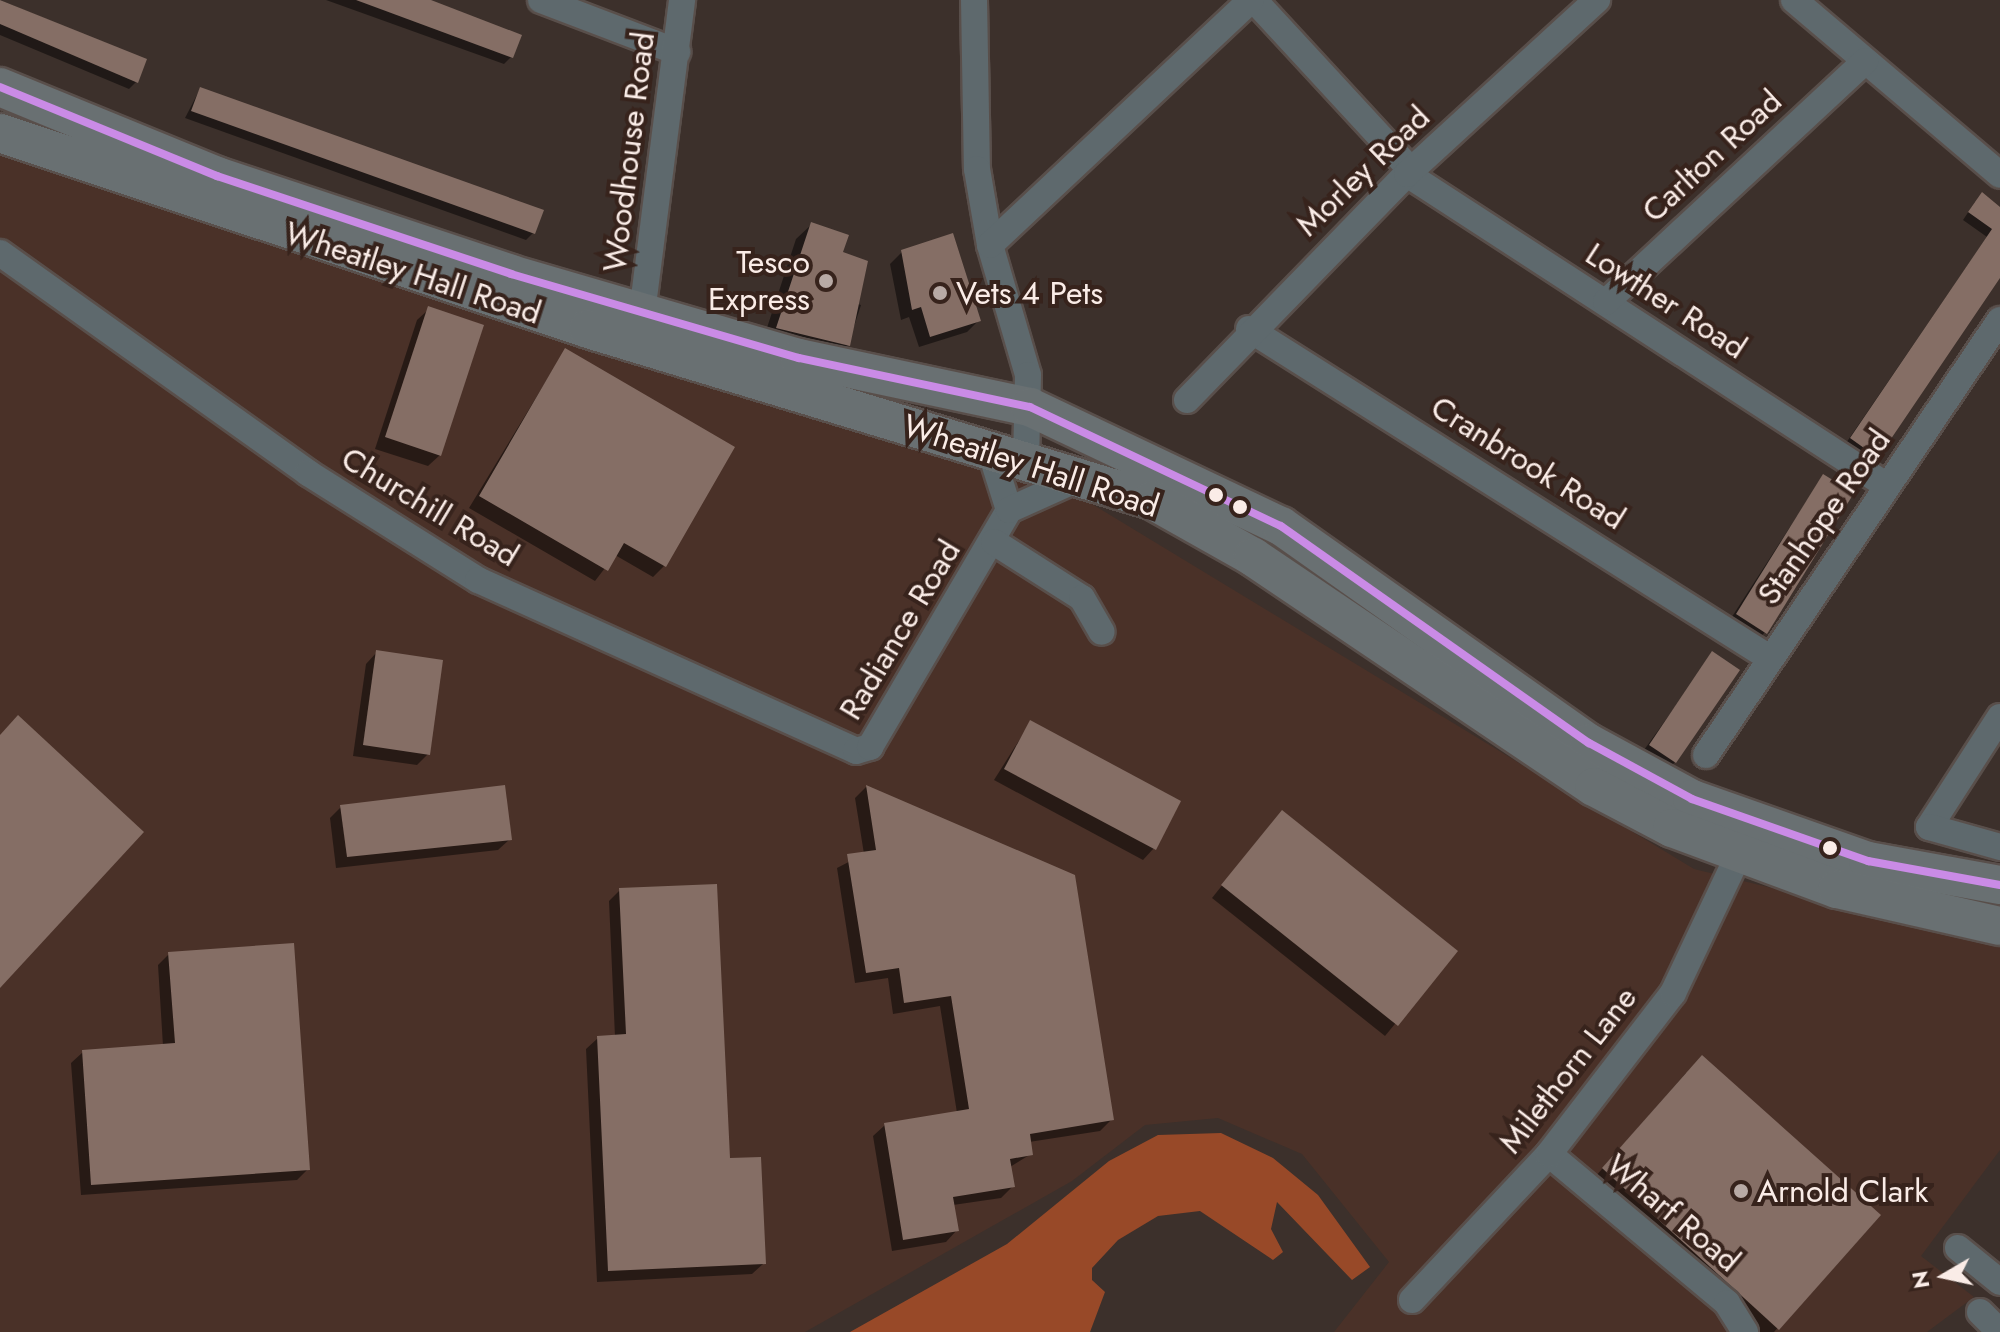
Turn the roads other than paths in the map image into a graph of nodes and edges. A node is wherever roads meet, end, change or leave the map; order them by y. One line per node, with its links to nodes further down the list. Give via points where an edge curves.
1 (541, 0): 7 (street)
2 (682, 0): 7 (street, Woodhouse Road)
3 (974, 0): 15 (street, via 971,107)
4 (1252, 0): 13 (street, Lowther Road); 15 (street)
5 (1597, 0): 13 (street, Morley Road)
6 (1794, 0): 8 (street)
7 (677, 52): 18 (street, Woodhouse Road)
8 (1865, 61): 14 (street); 17 (street, Carlton Road)
9 (0, 87): 18 (highway, Wheatley Hall Road, via 217,176)
10 (0, 133): 12 (highway, Wheatley Hall Road)
11 (0, 142): 12 (highway)
12 (45, 149): 22 (highway, Wheatley Hall Road, via 226,213)
13 (1409, 172): 17 (street, Lowther Road); 20 (street, Morley Road)
14 (2000, 175)
15 (990, 245): 22 (street)
16 (0, 253): 30 (street, Churchill Road, via 308,473 478,580)
17 (1606, 302): 24 (street, Lowther Road)
18 (642, 313): 22 (highway, Wheatley Hall Road, via 799,358)
19 (2000, 320): 24 (street, Stanhope Road)
20 (1249, 329): 21 (street, Morley Road); 28 (street, Cranbrook Road)
21 (1187, 400)
22 (1019, 439): 23 (highway, Wheatley Hall Road); 25 (street); 34 (highway, Wheatley Hall Road, via 1281,526 1589,743 1692,799 1868,861)
23 (1080, 478): 25 (street); 33 (highway, Wheatley Hall Road, via 1152,500 1195,523 1594,787)
24 (1887, 486): 28 (street, Stanhope Road)
25 (1009, 510): 26 (street, Radiance Road)
26 (994, 542): 27 (street, Radiance Road, via 1082,598); 30 (street, Radiance Road)
27 (1102, 632)
28 (1768, 657): 31 (street, Stanhope Road)
29 (2000, 717): 32 (street, via 1929,827)
30 (863, 752)
31 (1706, 755)
32 (2000, 847)
33 (1738, 856): 35 (highway, Wheatley Hall Road, via 1891,903); 36 (street, Milethorn Lane, via 1675,989)
34 (2000, 885)
35 (2000, 926)
36 (1549, 1154): 39 (street, Milethorn Lane); 41 (street, Wharf Road, via 1727,1303)
37 (1958, 1248): 38 (street)
38 (2000, 1282)
39 (1412, 1300)
40 (1980, 1312): 42 (street)
41 (1745, 1332)
42 (2000, 1332)

